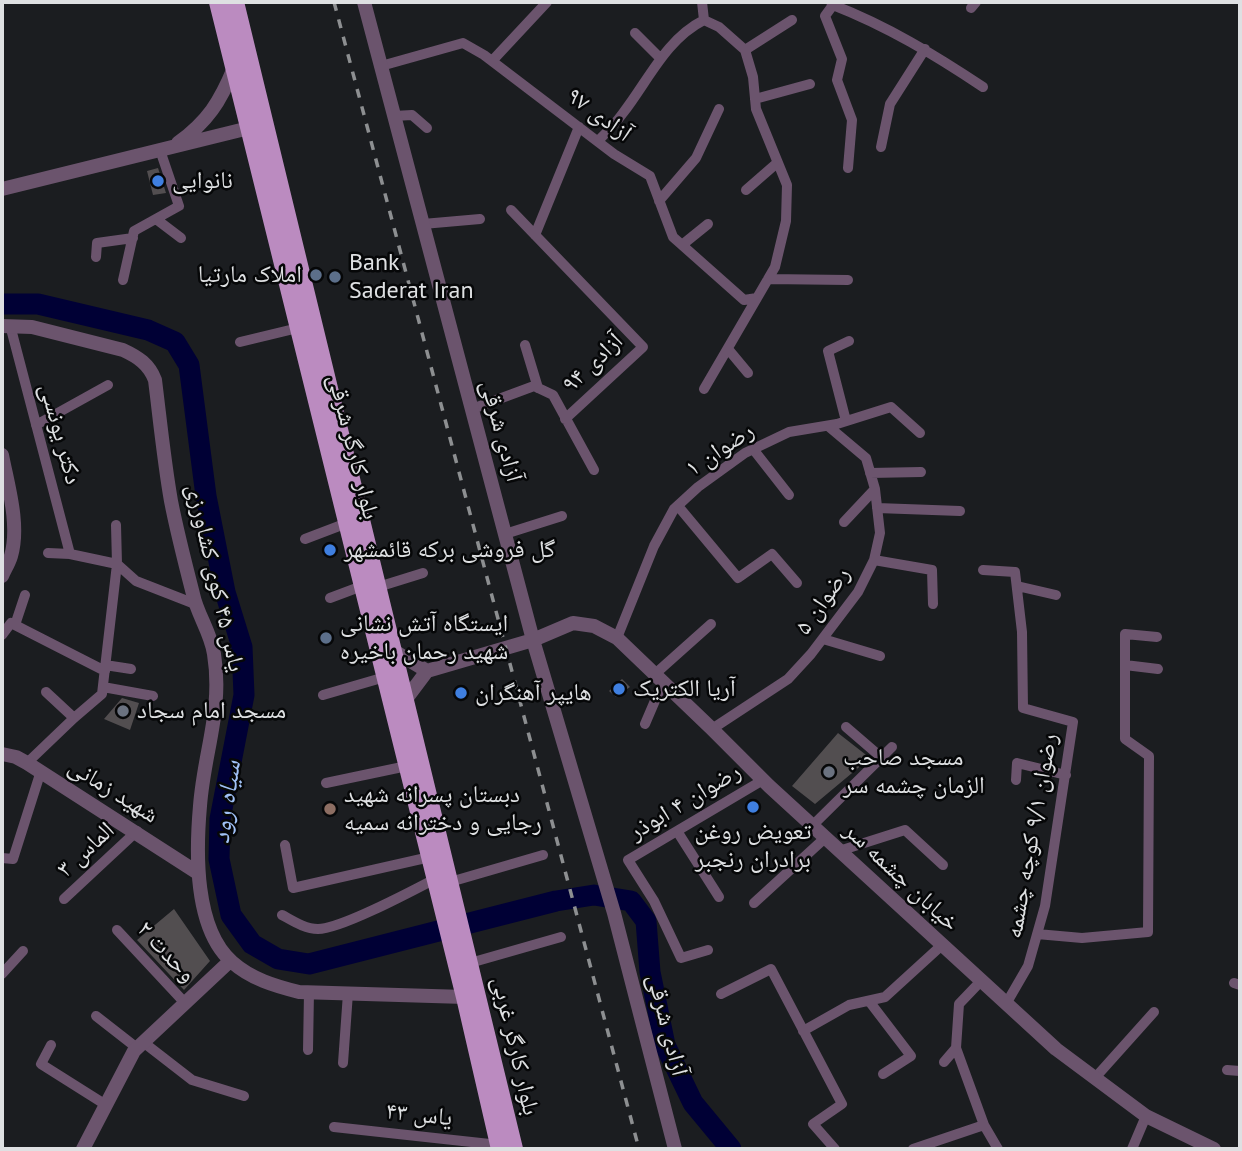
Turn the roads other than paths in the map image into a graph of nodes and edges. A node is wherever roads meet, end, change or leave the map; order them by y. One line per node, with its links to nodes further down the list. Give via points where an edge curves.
1 (218, 2): 15 (main road, بلوار کارگر شرقی)
2 (235, 2): 64 (main road, بلوار کارگر شرقی)
3 (364, 2): 14 (street, آزادی شرقی)
4 (547, 2): 13 (street)
5 (702, 2): 7 (street)
6 (832, 3): 10 (street); 28 (street, via 825,16 842,59 836,80 852,120)
7 (704, 20): 11 (street); 12 (street)
8 (792, 20): 11 (street)
9 (635, 33): 12 (street)
10 (925, 49): 17 (street); 25 (street, via 890,104)
11 (745, 50): 18 (street)
12 (660, 58): 24 (street)
13 (492, 61): 14 (street, آزادی ۹۷, via 463,43); 21 (street, آزادی ۹۷)
14 (381, 66): 20 (street, آزادی شرقی)
15 (234, 68): 22 (main road, بلوار کارگر شرقی); 26 (street, via 211,114)
16 (810, 84): 18 (street)
17 (984, 87)
18 (755, 99): 27 (street)
19 (719, 109): 31 (street, via 696,158)
20 (394, 116): 23 (street, via 412,115); 36 (street, آزادی شرقی)
21 (579, 127): 24 (street, آزادی ۹۷); 38 (street)
22 (249, 128): 26 (street); 49 (main road, بلوار کارگر شرقی)
23 (427, 128)
24 (598, 141): 31 (street, آزادی ۹۷, via 650,176)
25 (881, 146)
26 (167, 148): 29 (street); 33 (street, via 179,206)
27 (777, 163): 30 (street); 44 (street, via 787,185 786,221)
28 (848, 168)
29 (2, 188)
30 (747, 190)
31 (659, 201): 42 (street, آزادی ۹۷, via 673,237)
32 (511, 210): 38 (street, آزادی ۹۴)
33 (156, 219): 39 (street, via 134,231); 40 (street)
34 (480, 219): 36 (street)
35 (708, 224): 42 (street)
36 (423, 225): 58 (street, آزادی شرقی)
37 (90, 232): 41 (street)
38 (535, 235): 59 (street, آزادی ۹۴, via 643,347)
39 (133, 238): 41 (street); 45 (street)
40 (181, 238)
41 (97, 243): 43 (street)
42 (682, 245): 47 (street, آزادی ۹۷, via 744,300)
43 (96, 257)
44 (768, 279): 46 (street); 47 (street)
45 (123, 280)
46 (848, 280)
47 (757, 299): 53 (street)
48 (6, 326): 61 (street, دکتر یونسی); 94 (street, یاس ۴۵ کوی کشاورزی, via 32,327 123,350 152,370 172,502)
49 (299, 328): 51 (street); 64 (main road, بلوار کارگر شرقی)
50 (849, 341): 60 (street, via 828,351)
51 (240, 342)
52 (525, 345): 56 (street, آزادی ۹۴)
53 (728, 349): 54 (street); 57 (street)
54 (748, 373)
55 (108, 385): 61 (street)
56 (538, 388): 58 (street); 59 (street, via 553,395)
57 (704, 389)
58 (472, 409): 79 (street, آزادی شرقی)
59 (565, 419): 67 (street, آزادی ۹۴)
60 (846, 421): 62 (street, رضوان ۱); 63 (street, رضوان ۱, via 891,407)
61 (36, 425): 82 (street, دکتر یونسی)
62 (828, 426): 65 (street, رضوان ۱, via 789,432); 69 (street, رضوان ۵, via 866,458)
63 (920, 433)
64 (337, 449): 77 (main road, بلوار کارگر شرقی); 89 (main road, بلوار کارگر شرقی)
65 (753, 449): 71 (street); 72 (street, رضوان ۱)
66 (2, 456): 87 (street, via 14,538)
67 (594, 470)
68 (921, 472): 69 (street)
69 (870, 473): 70 (street, رضوان ۵)
70 (875, 489): 73 (street, رضوان ۵); 76 (street)
71 (789, 495)
72 (678, 506): 88 (street, via 738,578 772,555); 100 (street, رضوان ۱, via 654,546)
73 (877, 508): 74 (street); 83 (street, رضوان ۵, via 880,533)
74 (960, 511)
75 (562, 516): 79 (street)
76 (844, 522)
77 (347, 523): 80 (street); 89 (main road, بلوار کارگر شرقی)
78 (116, 525): 84 (street)
79 (505, 534): 102 (street, آزادی شرقی)
80 (305, 540)
81 (48, 553): 82 (street)
82 (70, 554): 84 (street)
83 (874, 560): 95 (street, via 932,570); 101 (street, رضوان ۵, via 858,592)
84 (117, 564): 94 (street, via 136,581); 106 (street)
85 (983, 570): 90 (street, via 1015,572)
86 (424, 573): 89 (street)
87 (2, 576)
88 (797, 583)
89 (370, 586): 93 (street); 103 (main road, بلوار کارگر شرقی); 110 (main road, بلوار کارگر شرقی)
90 (1017, 586): 92 (street); 127 (street, رضوان ۹/۱ کوچه چشمه, via 1023,708 1073,722)
91 (25, 595): 97 (street)
92 (1056, 595)
93 (330, 598)
94 (195, 604): 141 (street, یاس ۴۵ کوی کشاورزی, via 214,650 218,690 200,804)
95 (933, 604)
96 (711, 624): 111 (street)
97 (15, 625): 98 (street, via 11,623); 106 (street)
98 (2, 635)
99 (1157, 637): 105 (street, via 1125,634)
100 (617, 638): 102 (street, خیابان چشمه سر, via 594,626 573,623); 111 (street, خیابان چشمه سر)
101 (823, 639): 104 (street); 120 (street, رضوان ۵, via 788,679)
102 (533, 640): 109 (street, خیابان چشمه سر); 185 (street, آزادی شرقی, via 614,913)
103 (394, 651): 109 (street); 116 (main road, بلوار کارگر شرقی)
104 (880, 656)
105 (1125, 665): 108 (street); 148 (street, via 1125,739 1149,756 1148,932 1082,938)
106 (105, 668): 107 (street); 112 (street)
107 (131, 669)
108 (1158, 669)
109 (427, 671): 116 (street)
110 (385, 677): 114 (street); 125 (main road, بلوار کارگر شرقی)
111 (659, 678): 118 (street); 120 (street, خیابان چشمه سر)
112 (103, 687): 115 (street); 117 (street, via 102,694)
113 (46, 692): 117 (street)
114 (323, 695)
115 (153, 696)
116 (406, 699): 142 (main road, بلوار کارگر شرقی)
117 (74, 718): 124 (street)
118 (645, 724)
119 (846, 727): 123 (street)
120 (712, 729): 128 (street, خیابان چشمه سر)
121 (892, 747): 123 (street)
122 (2, 754): 124 (street, شهید زمانی)
123 (882, 758): 131 (street)
124 (27, 763): 126 (street, شهید زمانی)
125 (407, 766): 130 (street); 138 (main road, بلوار کارگر شرقی)
126 (40, 774): 132 (street, شهید زمانی); 139 (street, via 13,859)
127 (1066, 775): 129 (street, via 1017,763); 148 (street, رضوان ۹/۱ کوچه چشمه)
128 (762, 780): 131 (street, خیابان چشمه سر); 133 (street, رضوان ۴ ابوذر)
129 (1016, 780)
130 (326, 783)
131 (812, 826): 134 (street, خیابان چشمه سر)
132 (136, 831): 141 (street, شهید زمانی); 144 (street, الماس ۳)
133 (677, 831): 143 (street); 151 (street, رضوان ۴ ابوذر, via 628,860 681,958)
134 (825, 838): 136 (street, خیابان چشمه سر); 145 (street)
135 (285, 845): 138 (street, via 293,888)
136 (839, 851): 140 (street, via 905,830); 150 (street, خیابان چشمه سر)
137 (543, 855): 142 (street)
138 (430, 857): 142 (main road, بلوار کارگر شرقی)
139 (2, 858)
140 (943, 865)
141 (198, 873): 154 (street, یاس ۴۵ کوی کشاورزی, via 214,936)
142 (445, 891): 146 (street, via 319,929 301,926); 153 (main road)
143 (719, 897)
144 (64, 899)
145 (754, 903)
146 (282, 915)
147 (117, 930): 162 (street, وحدت ۲)
148 (1037, 934): 163 (street, رضوان ۹/۱ کوچه چشمه, via 1028,966)
149 (561, 937): 153 (street)
150 (942, 945): 156 (street, خیابان چشمه سر); 161 (street, via 885,997)
151 (708, 950)
152 (23, 951): 155 (street)
153 (464, 958): 160 (main road, بلوار کارگر غربی); 182 (main road, بلوار کارگر غربی)
154 (230, 961): 157 (street, یاس ۴۵ کوی کشاورزی, via 276,986); 162 (street)
155 (2, 974)
156 (981, 981): 163 (street, خیابان چشمه سر); 169 (street, via 959,1004)
157 (309, 992): 158 (street, یاس ۴۵ کوی کشاورزی); 170 (street)
158 (348, 993): 160 (street, یاس ۴۵ کوی کشاورزی); 172 (street)
159 (721, 994): 166 (street, via 771,969)
160 (464, 997): 182 (main road, بلوار کارگر غربی)
161 (869, 1001): 166 (street, via 849,1005); 175 (street, via 911,1056)
162 (185, 1003): 168 (street)
163 (1006, 1003): 176 (street, خیابان چشمه سر)
164 (1154, 1012): 176 (street)
165 (96, 1016): 168 (street)
166 (803, 1031): 186 (street, via 842,1104 813,1124)
167 (51, 1045): 178 (street, via 41,1064)
168 (140, 1045): 177 (street, via 192,1080); 178 (street)
169 (956, 1048): 171 (street); 180 (street)
170 (308, 1050)
171 (944, 1062)
172 (343, 1063)
173 (1227, 1070): 174 (street)
174 (1240, 1071)
175 (883, 1074)
176 (1094, 1079): 179 (street, خیابان چشمه سر)
177 (244, 1096)
178 (106, 1105): 184 (street)
179 (1146, 1116): 188 (street); 189 (street, خیابان چشمه سر)
180 (984, 1125): 183 (street); 187 (street)
181 (334, 1127): 182 (street, یاس ۴۳)
182 (504, 1148)
183 (919, 1148)
184 (83, 1149)
185 (675, 1149)
186 (835, 1149)
187 (998, 1149)
188 (1132, 1149)
189 (1214, 1149)

